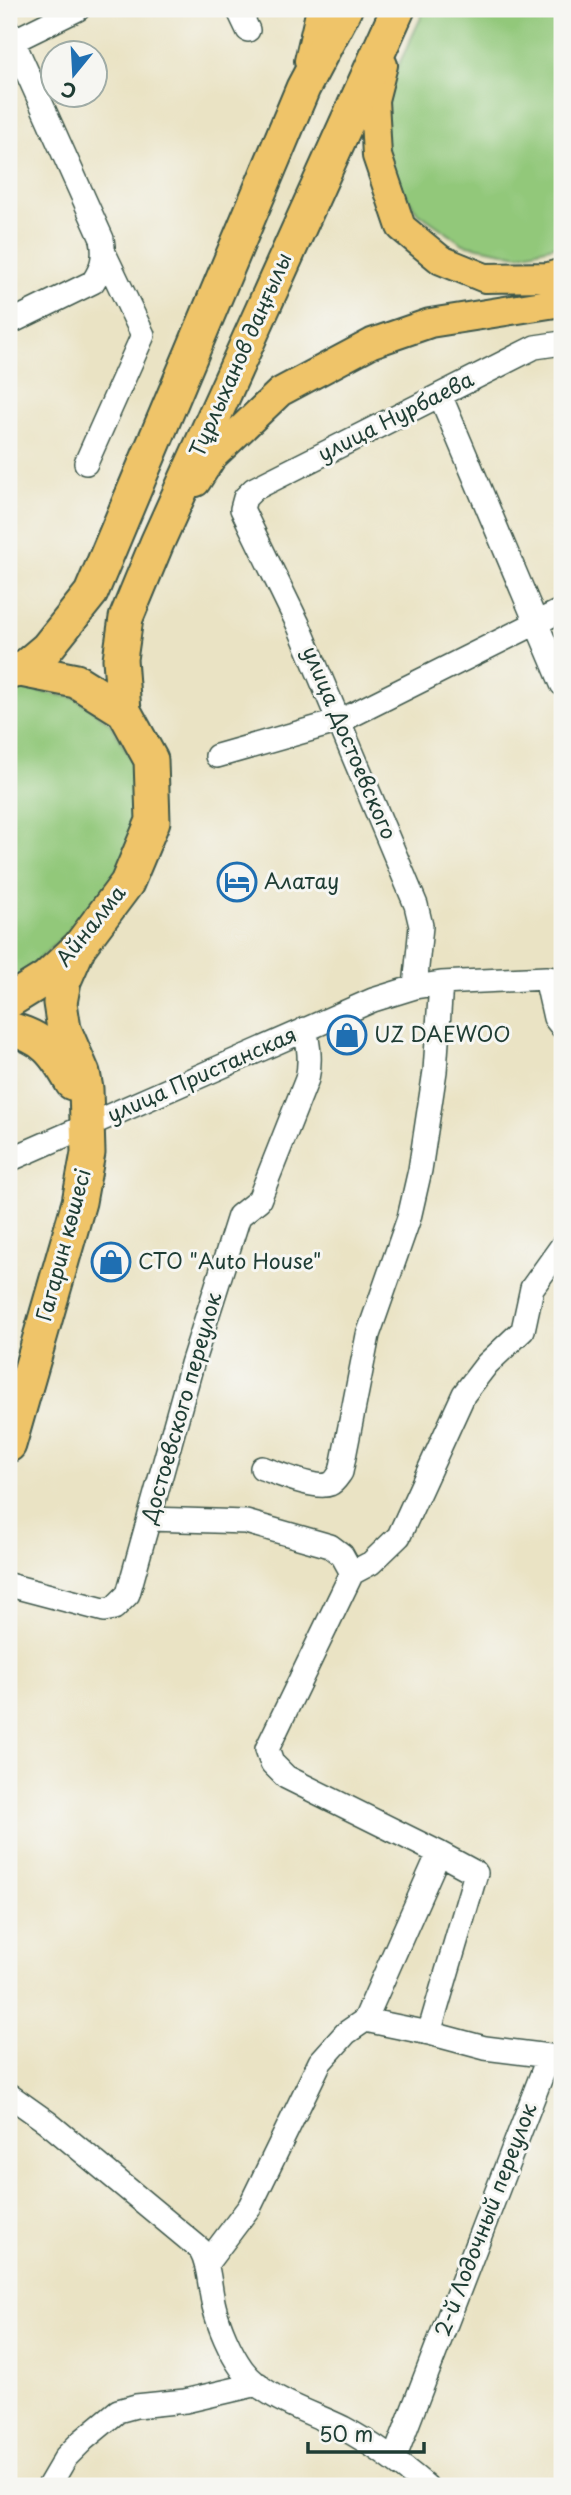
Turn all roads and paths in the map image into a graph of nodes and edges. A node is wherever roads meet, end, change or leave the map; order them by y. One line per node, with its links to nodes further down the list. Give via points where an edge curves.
1 (49, 9): 8 (street)
2 (78, 9): 8 (street)
3 (238, 9): 7 (street)
4 (321, 9): 9 (main road)
5 (345, 9): 9 (highway, Тұрлыханов даңғылы)
6 (399, 9): 11 (main road, via 374,100 377,156 401,227 441,260 485,278 550,277); 18 (highway, Тұрлыханов даңғылы)
7 (248, 30)
8 (10, 36): 10 (street)
9 (303, 88): 21 (highway, Тұрлыханов даңғылы, via 91,593 47,648)
10 (104, 246): 13 (street, via 93,282); 16 (street, via 143,335)
11 (562, 272)
12 (562, 302): 18 (main road, via 430,323 372,343 280,392 212,457)
13 (9, 323)
14 (562, 342): 15 (street, улица Нурбаева, via 535,347)
15 (440, 395): 17 (street, улица Нурбаева, via 254,489); 20 (street)
16 (86, 463)
17 (242, 509): 24 (street, улица Достоевского)
18 (157, 543): 23 (highway, Тұрлыханов даңғылы, via 126,618 120,659)
19 (562, 610): 20 (street)
20 (536, 622): 22 (street); 24 (street)
21 (15, 671): 23 (highway, Айналма, via 76,681)
22 (562, 684)
23 (124, 711): 26 (highway, Айналма, via 151,760 153,821 127,883)
24 (340, 721): 25 (street); 29 (street, улица Достоевского, via 416,905 421,926)
25 (217, 756)
26 (79, 947): 30 (highway, Айналма, via 46,978); 34 (highway, via 60,1003 64,1029 83,1073)
27 (554, 979): 28 (street, улица Пристанская); 31 (street, via 555,1018)
28 (441, 983): 29 (street, улица Пристанская); 38 (street, via 435,1071 420,1170 409,1218 368,1335 341,1472 323,1486)
29 (415, 987): 33 (street, улица Пристанская)
30 (9, 1000)
31 (562, 1027)
32 (9, 1029): 34 (highway, via 36,1037 52,1051 72,1082)
33 (305, 1029): 34 (street, улица Пристанская); 39 (street, Достоевского переулок, via 310,1058 307,1079 259,1200 239,1216)
34 (87, 1125): 35 (street, улица Пристанская); 37 (highway, Гагарин көшесі, via 88,1153 79,1202)
35 (9, 1160)
36 (562, 1245): 40 (street, via 532,1288 523,1330 464,1394 399,1536 371,1563)
37 (9, 1445)
38 (262, 1468)
39 (150, 1519): 40 (street, via 246,1522 330,1546 342,1555); 41 (street, Достоевского переулок, via 128,1594 114,1608 104,1610)
40 (352, 1573): 42 (street, via 267,1749 272,1763 286,1777)
41 (9, 1586)
42 (439, 1853): 43 (street); 44 (street, via 476,1873)
43 (365, 2020): 44 (street, 2-й Лодочный переулок); 46 (street, via 320,2062 250,2206)
44 (429, 2033): 48 (street, 2-й Лодочный переулок, via 485,2048 549,2056)
45 (9, 2095): 46 (street, via 200,2249)
46 (207, 2263): 47 (street, via 214,2308 232,2352)
47 (258, 2384): 48 (street); 49 (street, via 118,2412 66,2457)
48 (394, 2459): 50 (street)
49 (49, 2486)
50 (426, 2486)

